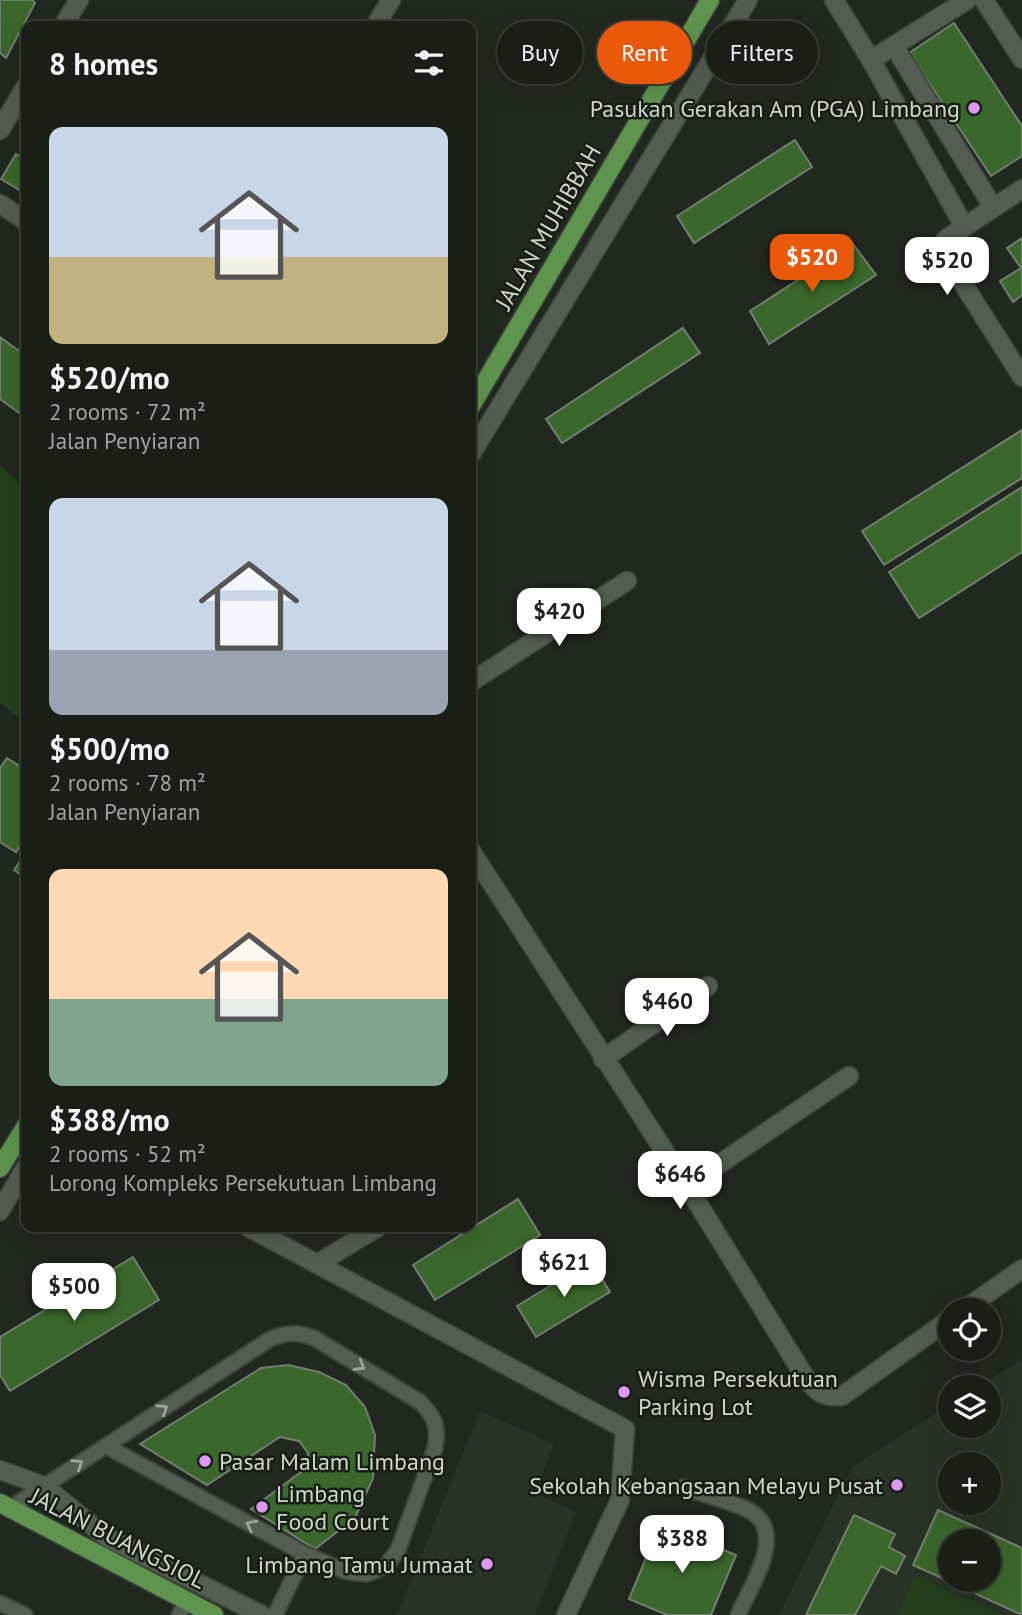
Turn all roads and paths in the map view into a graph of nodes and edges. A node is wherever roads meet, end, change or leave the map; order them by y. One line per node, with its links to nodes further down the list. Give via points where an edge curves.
1 (79, 0): 8 (street)
2 (390, 0): 9 (street)
3 (710, 0): 22 (main road, JALAN MUHIBBAH)
4 (748, 0): 23 (street)
5 (834, 0): 11 (street)
6 (967, 0): 10 (street)
7 (984, 0): 12 (street)
8 (66, 21)
9 (377, 21)
10 (894, 46): 11 (street); 17 (street)
11 (872, 60): 19 (street)
12 (1022, 60)
13 (21, 94): 14 (street)
14 (0, 130)
15 (1022, 189): 17 (street)
16 (0, 204): 18 (street)
17 (993, 207): 19 (street)
18 (21, 218)
19 (964, 226): 20 (street, via 942,243 943,254)
20 (1015, 350): 21 (street)
21 (1022, 377)
22 (476, 398)
23 (476, 446)
24 (627, 581): 25 (street)
25 (476, 679)
26 (476, 859): 28 (street)
27 (708, 986): 28 (street)
28 (603, 1059): 34 (street)
29 (849, 1076): 34 (street)
30 (21, 1133): 31 (main road); 32 (main road)
31 (0, 1150)
32 (0, 1168)
33 (21, 1175): 35 (street)
34 (687, 1186): 41 (street, via 805,1377 828,1397 842,1396)
35 (0, 1211)
36 (257, 1232): 38 (street)
37 (370, 1232): 38 (street)
38 (317, 1264): 54 (street, via 625,1429 620,1500)
39 (1022, 1269): 40 (street)
40 (981, 1298)
41 (938, 1328)
42 (106, 1446): 44 (lane, one-way to 42); 47 (lane, one-way to 42); 47 (lane, one-way to 47, via 271,1339 285,1333 314,1338 420,1402 433,1415 438,1431 398,1550 386,1566 367,1574 347,1572)
43 (0, 1470): 44 (street)
44 (44, 1486): 46 (lane); 52 (street, via 106,1537)
45 (683, 1487): 55 (lane, via 747,1510 765,1527 766,1551)
46 (4, 1506): 49 (main road, JALAN BUANGSIOL)
47 (305, 1554): 53 (lane)
48 (0, 1603): 50 (lane)
49 (183, 1608): 51 (main road, JALAN BUANGSIOL)
50 (26, 1615)
51 (214, 1615)
52 (262, 1615)
53 (275, 1615)
54 (566, 1615)
55 (738, 1615)

